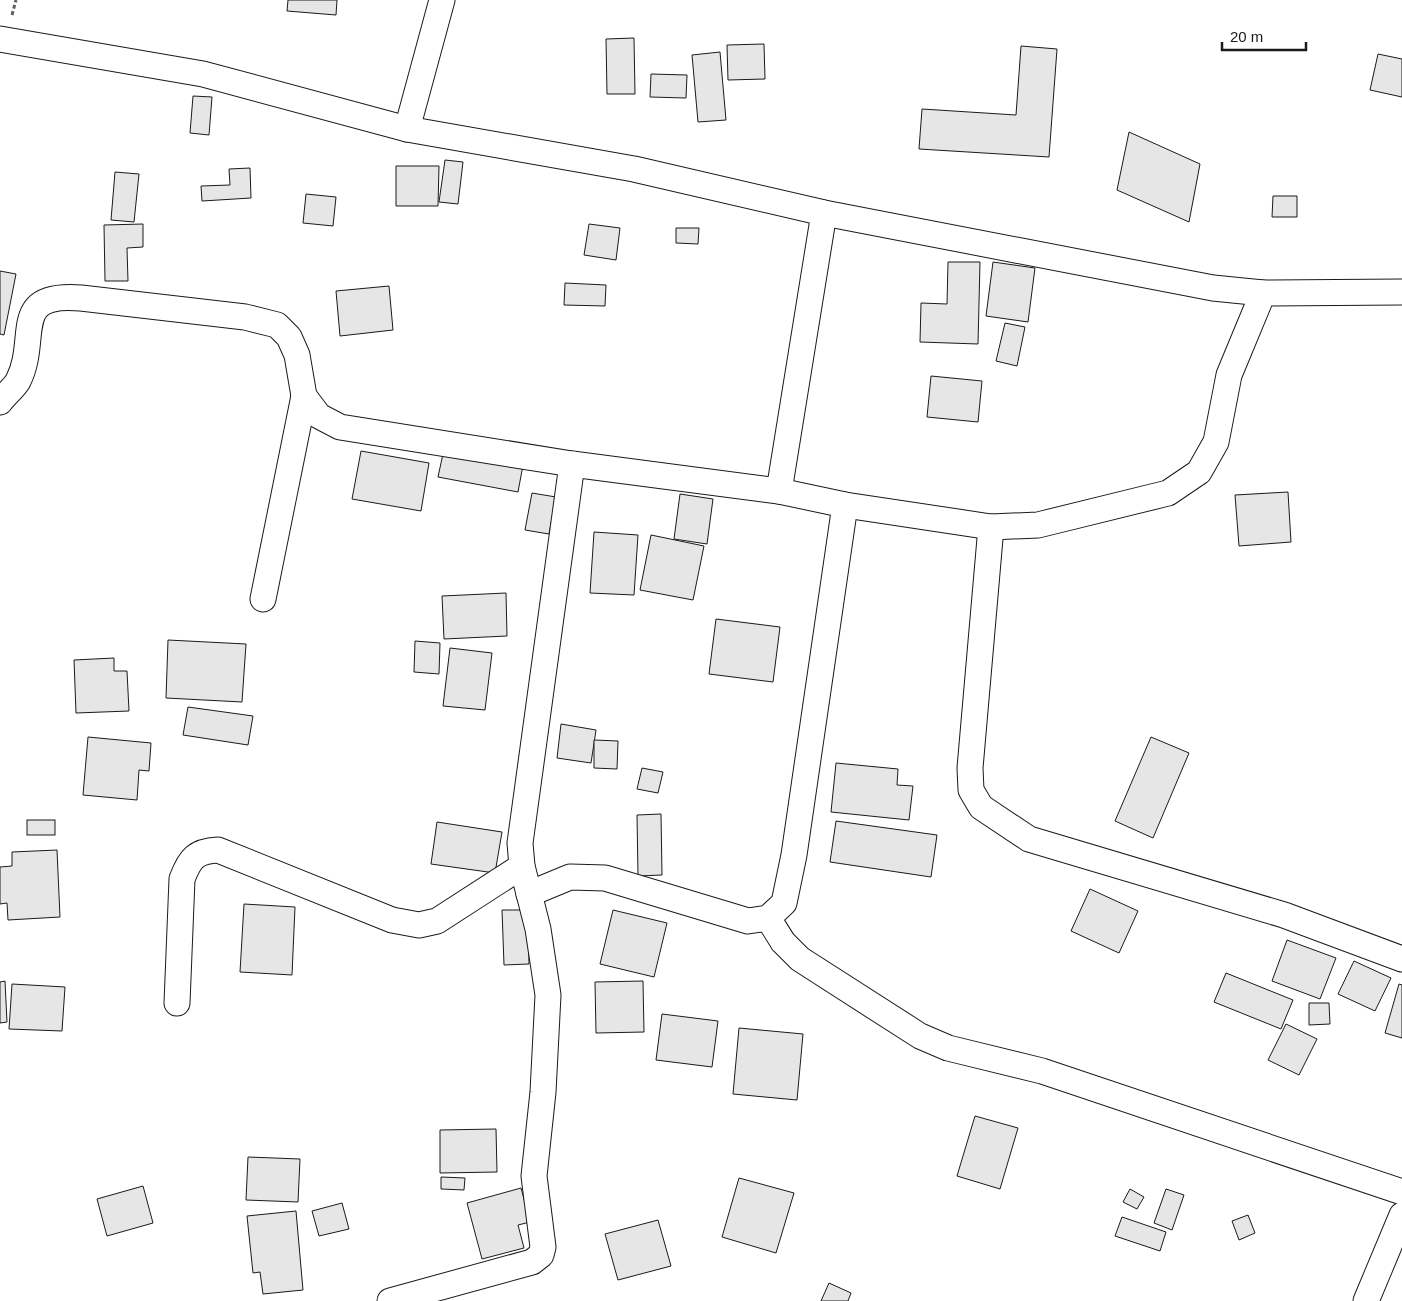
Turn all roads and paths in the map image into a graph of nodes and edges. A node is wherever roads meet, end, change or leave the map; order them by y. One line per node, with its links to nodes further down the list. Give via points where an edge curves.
1 (442, 0): 3 (street)
2 (0, 39): 3 (street, via 203,74)
3 (407, 129): 4 (street, via 634,170)
4 (824, 213): 6 (street, via 1213,288); 10 (street)
5 (1402, 292): 6 (street)
6 (1263, 293): 12 (street, via 1229,375 1216,442 1199,472 1168,493 1038,525)
7 (304, 396): 8 (street, via 297,355 289,337 277,325 245,317 61,296 45,299 33,311 18,381); 9 (street, via 319,416 340,427); 13 (street)
8 (0, 402)
9 (572, 464): 10 (street); 14 (street, via 520,843)
10 (780, 491): 11 (street)
11 (845, 505): 12 (street); 16 (street, via 794,855 784,902)
12 (991, 527): 17 (street, via 970,768 971,790 981,806 1029,839 1284,915)
13 (263, 599)
14 (522, 866): 15 (street); 18 (street, via 438,921 419,925 392,920 218,850 203,851 188,863 182,879)
15 (529, 894): 16 (street, via 570,877 605,878 748,921); 21 (street, via 548,995 544,1092 534,1176 544,1248 532,1262)
16 (768, 918): 19 (street, via 783,942 800,959 948,1048 1042,1071)
17 (1402, 959)
18 (177, 1003)
19 (1402, 1192)
20 (1402, 1215): 22 (street)
21 (390, 1301)
22 (1366, 1301)

